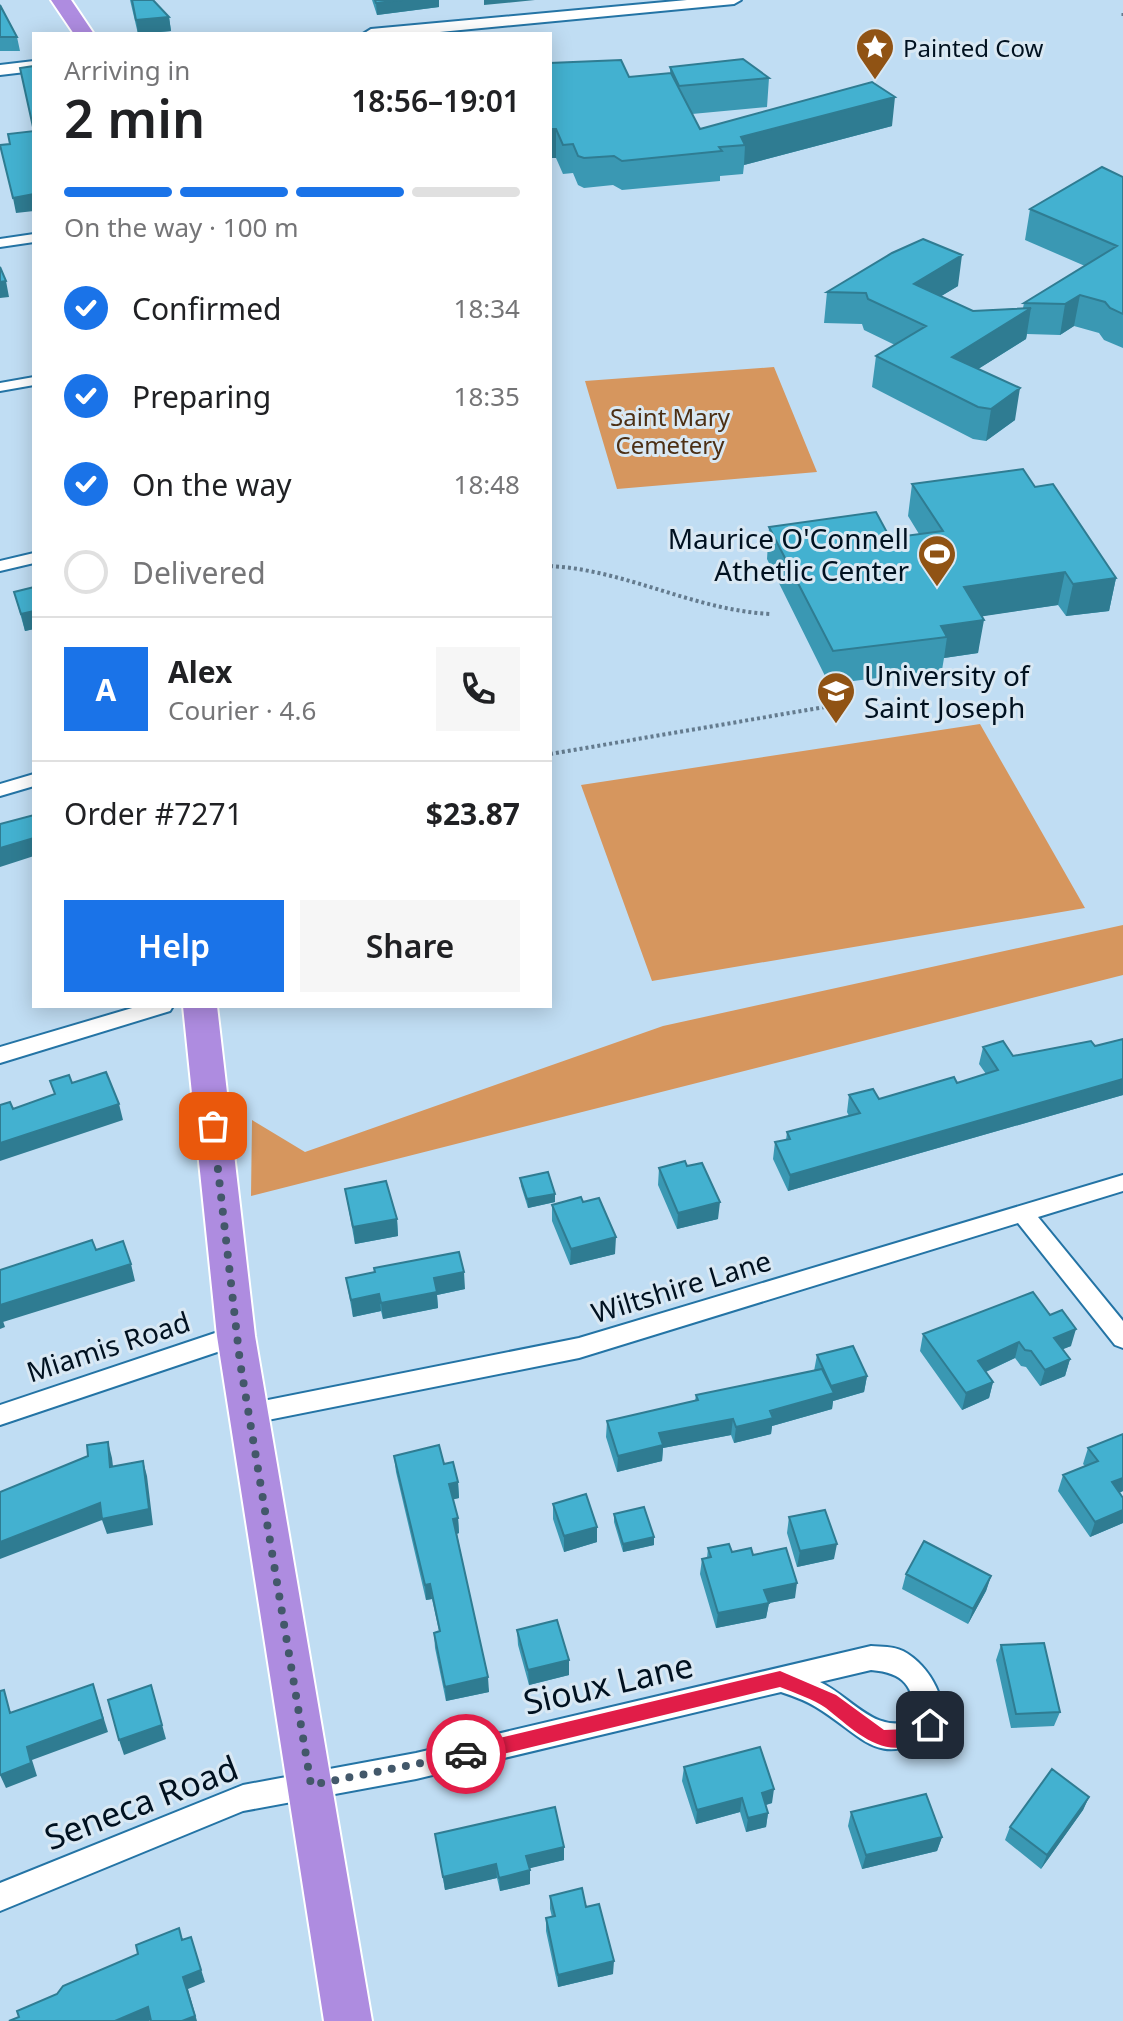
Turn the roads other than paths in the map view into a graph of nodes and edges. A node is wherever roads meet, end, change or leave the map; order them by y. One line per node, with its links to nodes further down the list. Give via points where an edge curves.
1 (61, 0): 3 (highway)
2 (734, 0): 4 (street)
3 (83, 32)
4 (392, 32)
5 (32, 66): 6 (street)
6 (0, 70)
7 (32, 238): 8 (street)
8 (0, 243)
9 (32, 381): 10 (street)
10 (0, 387)
11 (32, 558): 12 (street)
12 (0, 566)
13 (32, 781): 14 (street)
14 (0, 790)
15 (156, 1008): 17 (street)
16 (200, 1008): 20 (highway)
17 (0, 1055)
18 (1123, 1183): 19 (street, Wiltshire Lane)
19 (1024, 1215): 21 (street); 22 (street, Wiltshire Lane, via 579,1348)
20 (236, 1336): 22 (highway); 23 (street, Miamis Road)
21 (1123, 1338)
22 (248, 1414): 25 (highway)
23 (0, 1415)
24 (780, 1679): 24 (street, Sioux Lane, via 871,1658 895,1660 921,1685 930,1725 910,1737 882,1739 830,1701); 25 (street, Sioux Lane, via 416,1766)
25 (311, 1785): 26 (street, Seneca Road, via 217,1806); 27 (highway)
26 (0, 1897)
27 (348, 2021)

